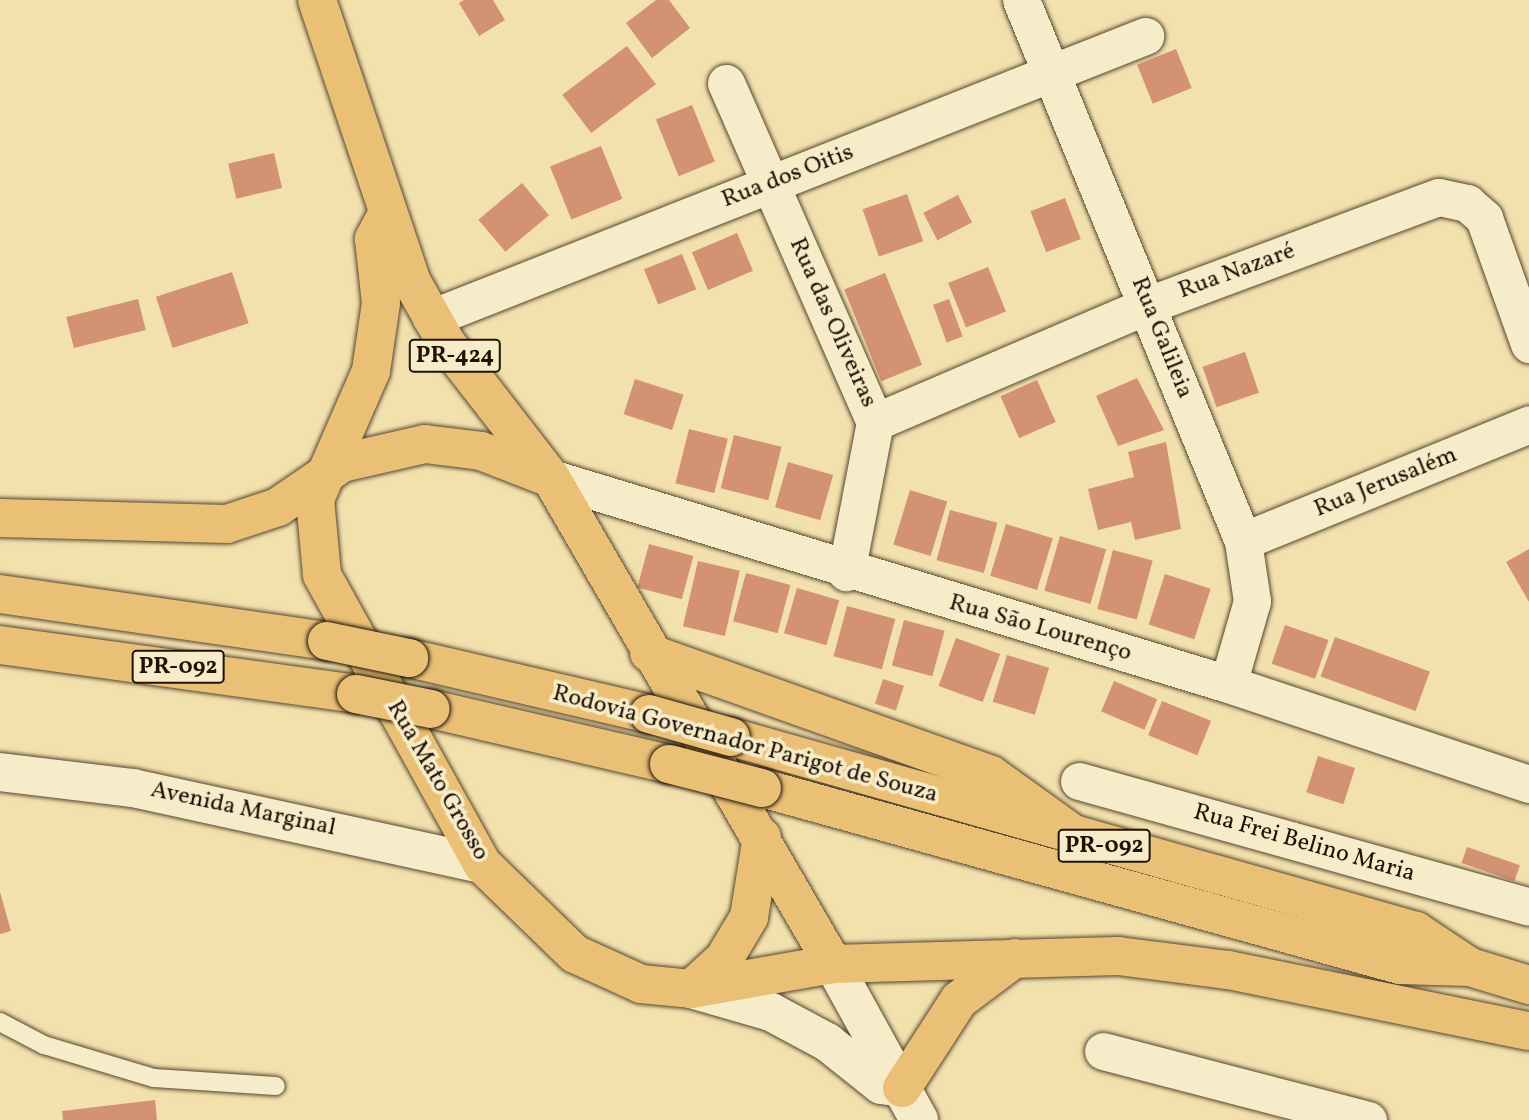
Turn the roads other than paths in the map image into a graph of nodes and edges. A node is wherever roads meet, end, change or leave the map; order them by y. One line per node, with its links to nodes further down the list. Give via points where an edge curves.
1 (317, 0): 7 (main road, PR-424)
2 (1021, 0): 4 (street, Rua Galileia)
3 (1145, 36): 4 (street, Rua dos Oitis)
4 (1052, 76): 6 (street, Rua dos Oitis); 8 (street, Rua Galileia)
5 (726, 83): 6 (street, Rua das Oliveiras)
6 (771, 183): 9 (street, Rua dos Oitis); 11 (street, Rua das Oliveiras)
7 (386, 218): 9 (main road, PR-424); 14 (main road, PR-424, via 374,239 382,303 371,371)
8 (1148, 305): 10 (street, Rua Nazaré, via 1439,197 1467,203 1484,218); 11 (street, Rua Nazaré); 16 (street, Rua Galileia)
9 (431, 318): 13 (main road, PR-424)
10 (1529, 344)
11 (875, 422): 17 (street, Rua das Oliveiras)
12 (1529, 424): 16 (street, Rua Jerusalém)
13 (551, 478): 14 (main road, via 481,451 425,444 369,453); 17 (street, Rua São Lourenço); 20 (main road)
14 (320, 481): 15 (main road, via 278,507 227,524); 27 (main road, Rua Mato Grosso, via 315,520 322,575)
15 (0, 518)
16 (1243, 541): 21 (street, Rua Galileia, via 1252,601)
17 (846, 572): 21 (street, Rua São Lourenço)
18 (0, 594): 26 (main road, Rodovia Governador Parigot de Souza / PR-092, bridge, via 327,640 409,658 649,714)
19 (0, 645): 31 (main road, Rodovia Governador Parigot de Souza / PR-092, bridge, via 356,694 431,709 762,788 1400,965)
20 (649, 653): 25 (main road); 26 (main road, via 991,775)
21 (1228, 684): 24 (street, Rua São Lourenço)
22 (0, 772): 27 (street, Avenida Marginal, via 132,788)
23 (1079, 781): 28 (street, Rua Frei Belino Maria)
24 (1529, 784)
25 (762, 837): 30 (main road); 33 (main road, via 749,917 724,959)
26 (1078, 839): 31 (main road, Rodovia Governador Parigot de Souza / PR-092, via 1416,931)
27 (482, 864): 33 (main road, Rua Mato Grosso, via 575,954 641,984)
28 (1529, 907)
29 (1015, 958): 30 (main road); 35 (main road, via 1173,961); 38 (main road, via 960,1000)
30 (833, 964): 33 (main road); 38 (street)
31 (1470, 967): 32 (main road, Rodovia Governador Parigot de Souza / PR-092)
32 (1529, 985)
33 (691, 989): 38 (street, Rua Mato Grosso, via 771,1012 827,1042)
34 (0, 1022): 37 (lane, via 44,1045 154,1078)
35 (1529, 1031)
36 (1103, 1051): 39 (street)
37 (276, 1086)
38 (911, 1104)
39 (1368, 1120)

